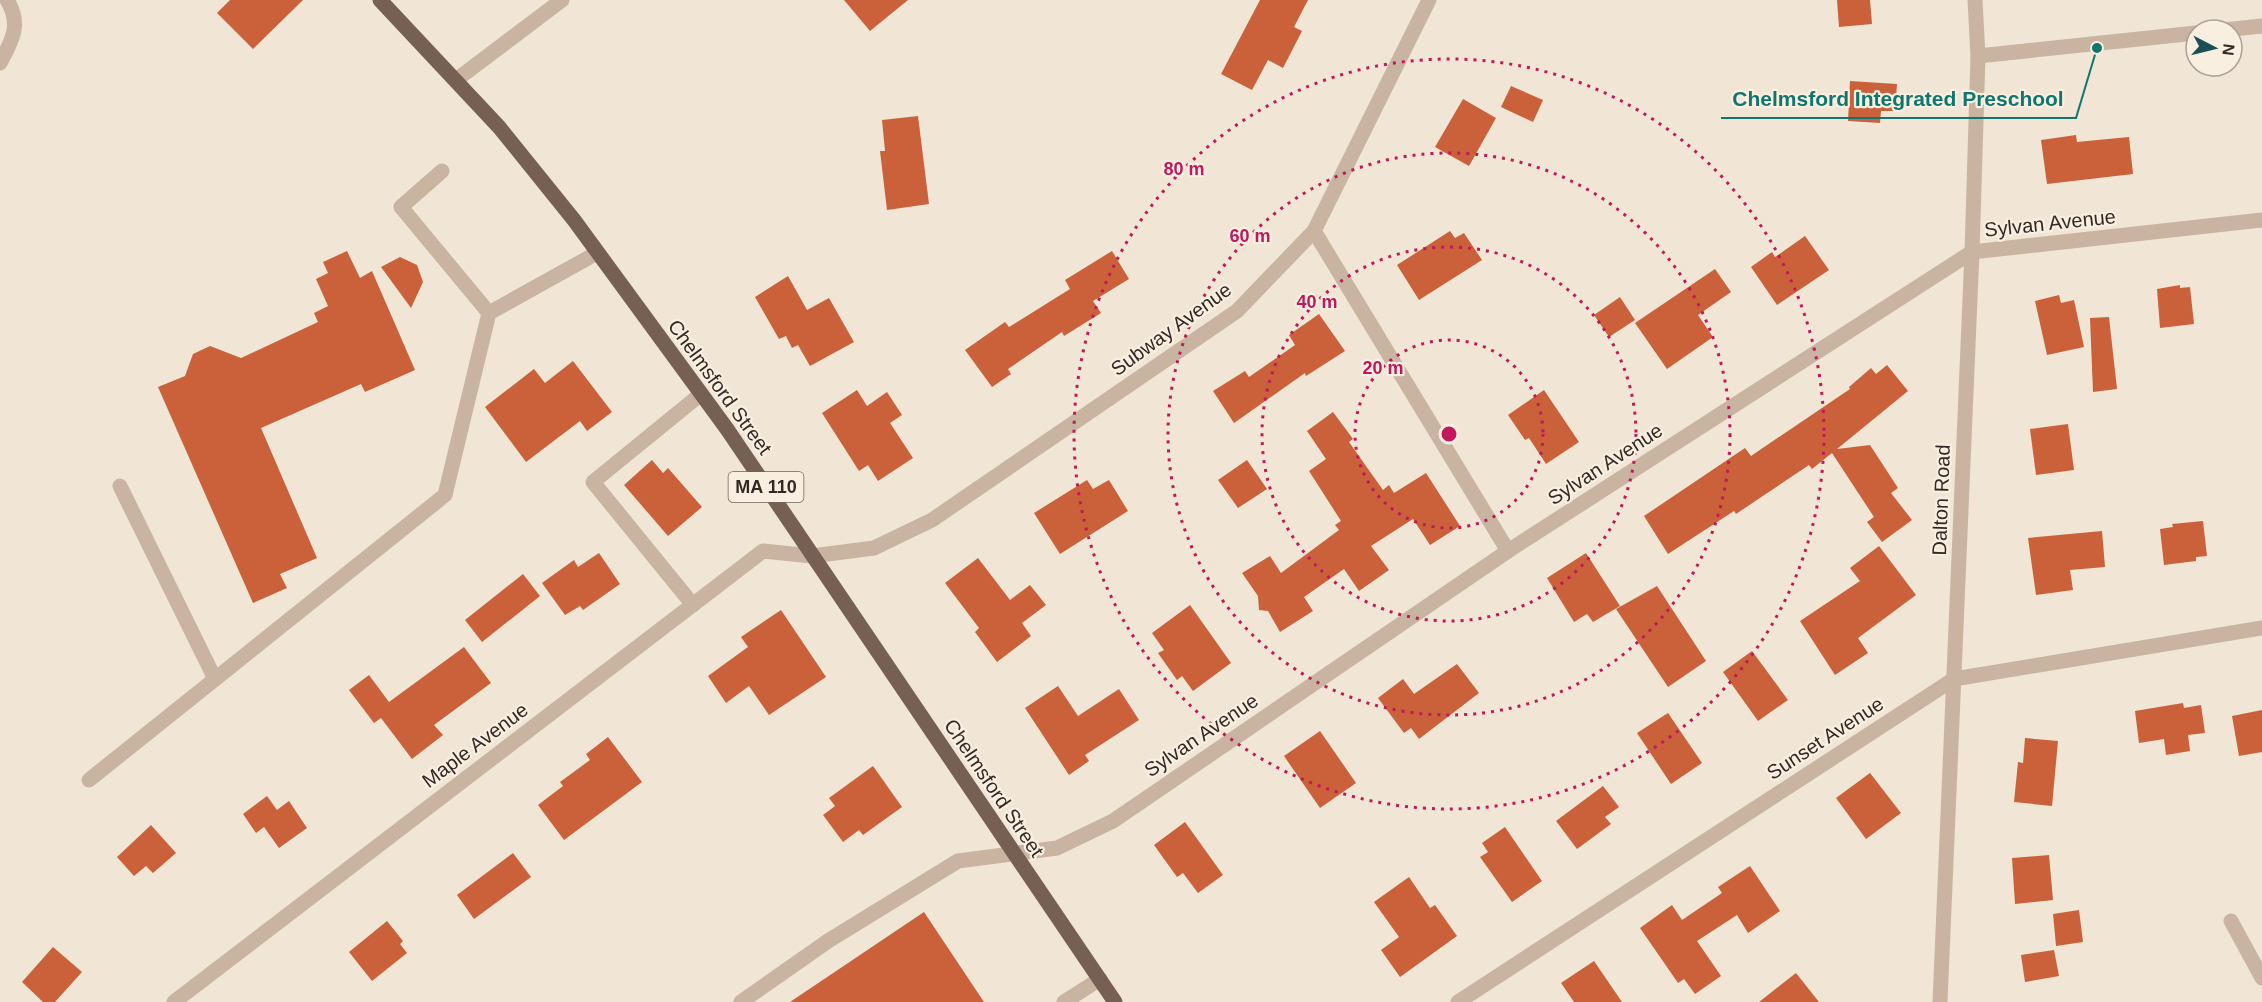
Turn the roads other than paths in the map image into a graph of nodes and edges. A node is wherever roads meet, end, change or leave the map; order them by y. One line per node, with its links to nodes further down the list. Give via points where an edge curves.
1 (7, 0): 10 (street, via 15,37)
2 (380, 0): 11 (main road, Chelmsford Street / MA 110)
3 (562, 0): 11 (street)
4 (1429, 0): 14 (street, Subway Avenue)
5 (1975, 0): 9 (street, Dalton Road)
6 (2262, 26): 7 (street)
7 (2244, 28)
8 (2184, 34): 9 (street)
9 (1978, 56): 15 (street, Dalton Road)
10 (0, 63)
11 (456, 80): 16 (main road, Chelmsford Street / MA 110, via 499,127)
12 (442, 171): 17 (street, via 401,207)
13 (2262, 220): 15 (street, Sylvan Avenue)
14 (1314, 231): 20 (street); 21 (street, Subway Avenue, via 1237,311 932,520 874,548)
15 (1972, 252): 20 (street, Sylvan Avenue); 25 (street, Dalton Road)
16 (597, 253): 17 (street); 18 (main road, Chelmsford Street / MA 110)
17 (489, 313): 24 (street, via 445,495)
18 (701, 394): 21 (main road, Chelmsford Street / MA 110); 22 (street, via 593,482)
19 (120, 486): 24 (street)
20 (1508, 551): 27 (street, Sylvan Avenue, via 1113,820 1057,848)
21 (812, 556): 22 (street, Maple Avenue, via 763,551); 27 (main road, Chelmsford Street / MA 110)
22 (693, 605): 31 (street, Maple Avenue)
23 (2262, 628): 25 (street, Sunset Avenue)
24 (215, 679): 26 (street)
25 (1954, 679): 35 (street, Sunset Avenue); 36 (street, Dalton Road)
26 (89, 780)
27 (1012, 852): 30 (main road, Chelmsford Street / MA 110); 32 (street, Sylvan Avenue, via 958,861 828,941)
28 (2231, 921): 29 (street)
29 (2262, 978)
30 (1100, 979): 33 (street); 34 (main road, Chelmsford Street / MA 110)
31 (174, 1002)
32 (741, 1002)
33 (1064, 1002)
34 (1115, 1002)
35 (1458, 1002)
36 (1940, 1002)

